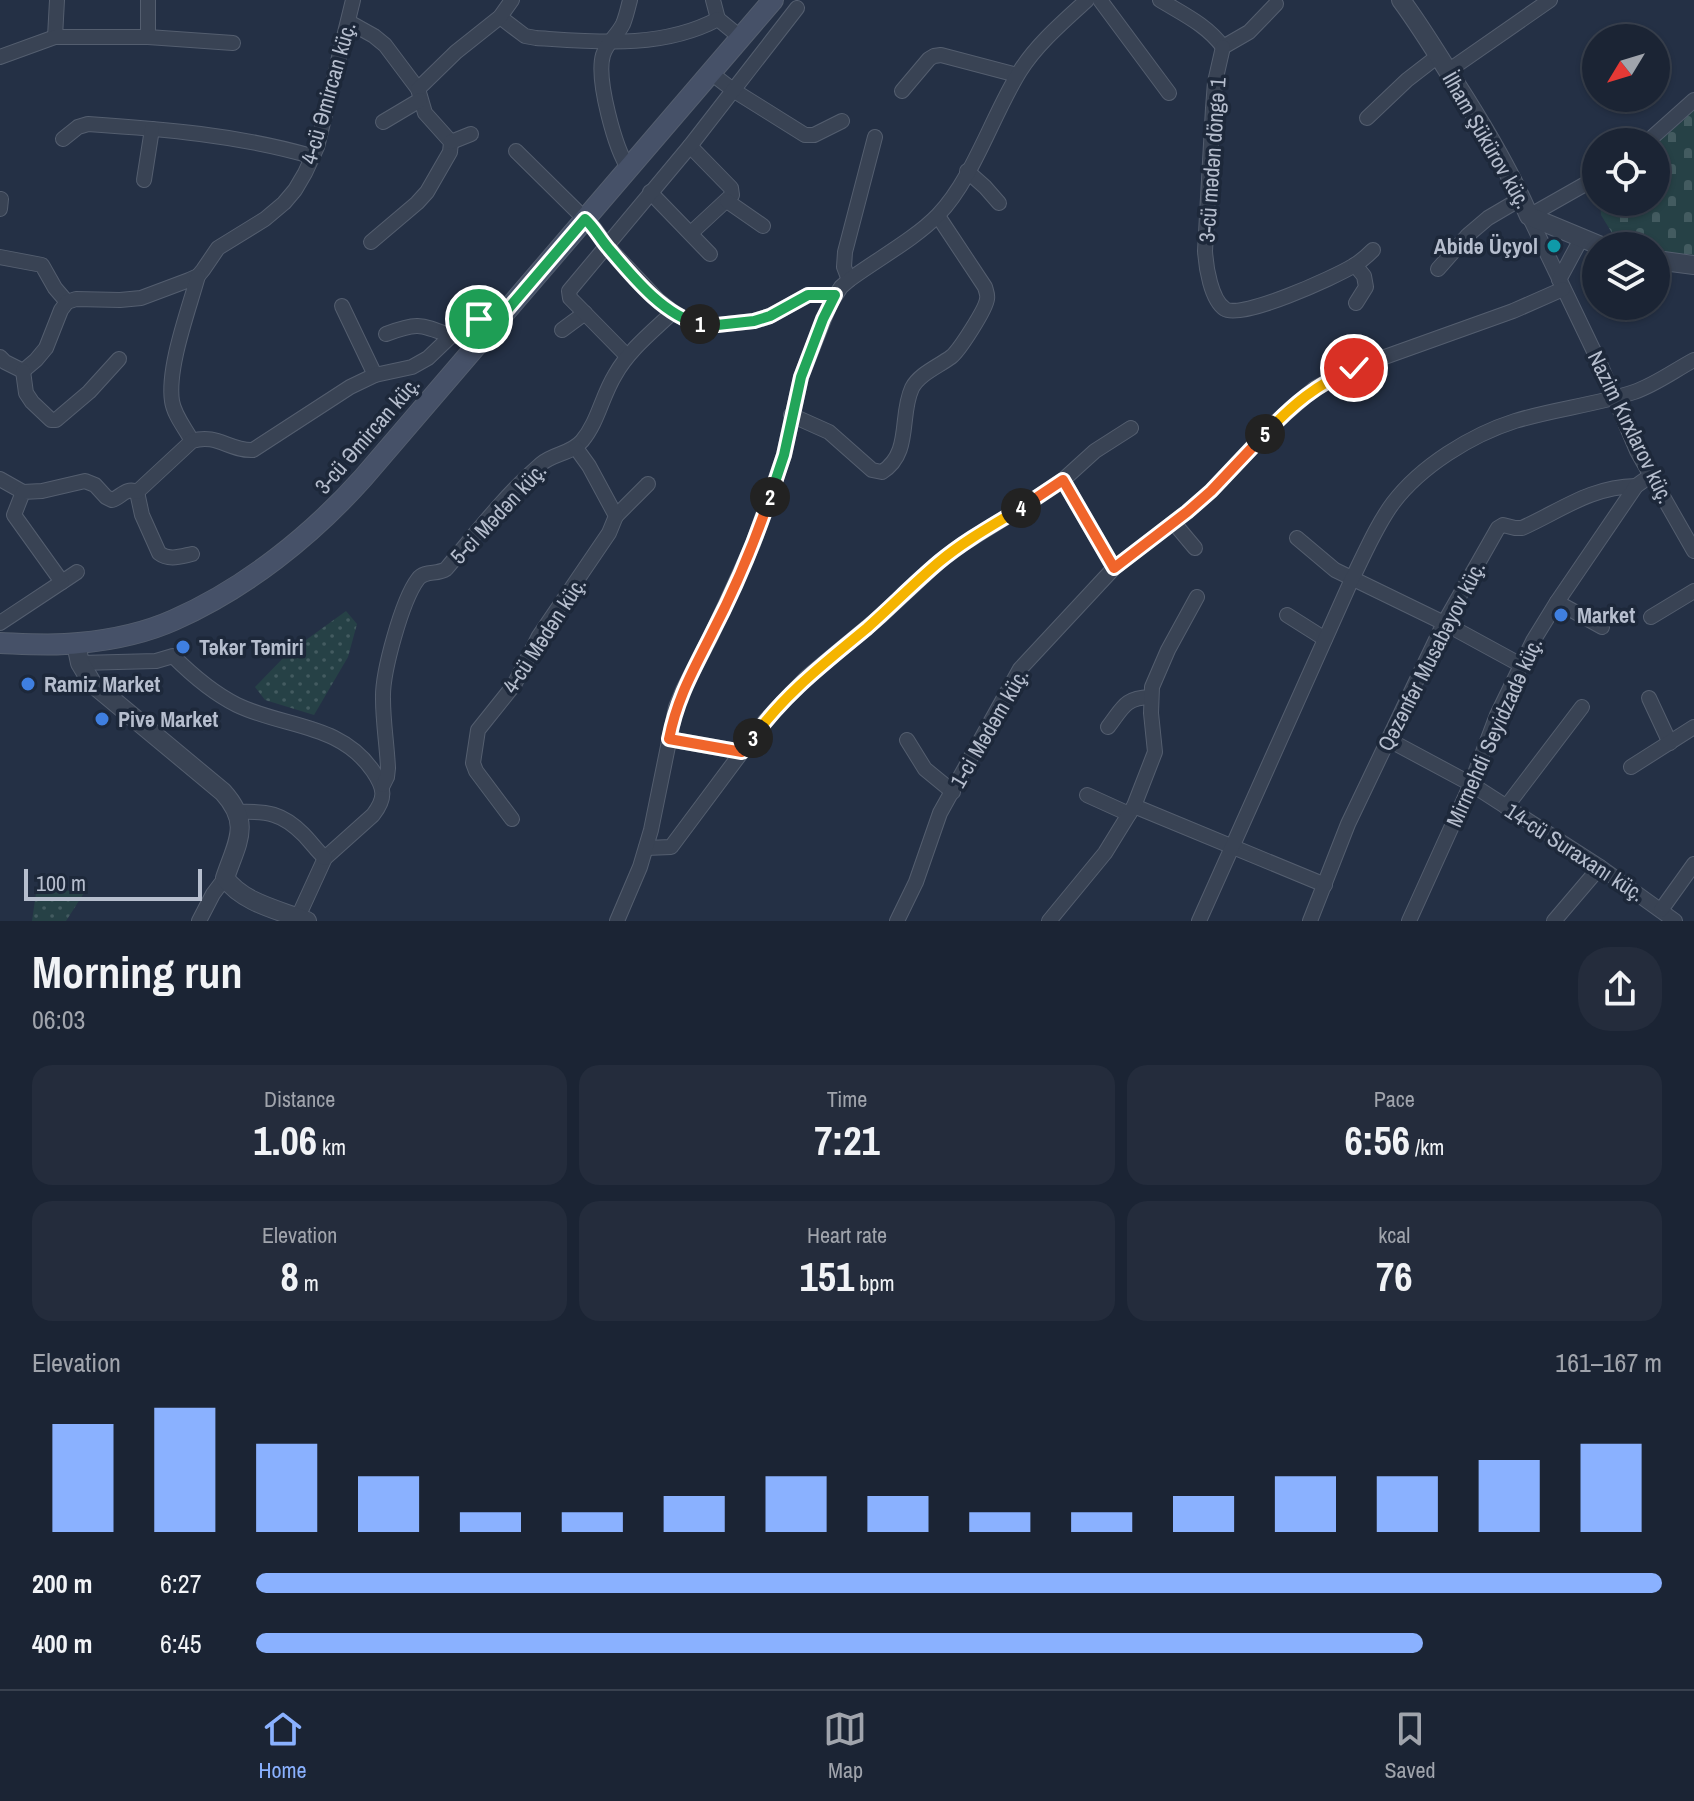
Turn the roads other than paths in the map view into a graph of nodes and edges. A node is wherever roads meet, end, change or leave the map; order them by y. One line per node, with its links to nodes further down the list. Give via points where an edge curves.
1 (57, 0): 18 (street)
2 (148, 0): 19 (street)
3 (353, 0): 17 (street, 4-cü Əmircan küç.)
4 (512, 0): 15 (street)
5 (630, 0): 21 (street, via 623,25)
6 (713, 0): 16 (street)
7 (773, 0): 20 (main road, 3-cü Əmircan küç.)
8 (1087, 0): 27 (street)
9 (1100, 0): 30 (street)
10 (1160, 0): 23 (street, via 1203,26)
11 (1401, 0): 25 (street, İlham Şükürov küç.)
12 (1550, 0): 25 (street)
13 (1276, 4): 23 (street, via 1249,32)
14 (797, 8): 28 (street)
15 (500, 17): 21 (street, via 525,36); 31 (street, via 456,52)
16 (718, 19): 20 (street); 21 (street, via 678,35)
17 (349, 22): 31 (street, via 385,45); 44 (street, 4-cü Əmircan küç.)
18 (55, 37): 19 (street); 24 (street)
19 (148, 37): 22 (street)
20 (740, 37): 26 (main road, 3-cü Əmircan küç.)
21 (608, 42): 45 (street, via 601,66 604,91 618,149)
22 (233, 43)
23 (1223, 47): 66 (street, 3-cü mədən döngə 1, via 1215,82 1205,251 1216,298 1224,309 1247,310 1308,289)
24 (0, 57)
25 (1443, 64): 33 (street, via 1407,80); 53 (street, İlham Şükürov küç.)
26 (711, 73): 28 (street); 45 (main road, 3-cü Əmircan küç.)
27 (1017, 75): 29 (street, via 941,55 929,59); 46 (street)
28 (733, 90): 34 (street, via 805,135); 42 (street)
29 (902, 91)
30 (1169, 93)
31 (419, 95): 35 (street); 41 (street, via 425,113)
32 (1694, 100): 36 (street)
33 (1367, 118)
34 (842, 121)
35 (383, 122)
36 (1663, 128)
37 (152, 129): 40 (street, via 88,124); 44 (street, via 243,139); 47 (street)
38 (471, 134): 41 (street)
39 (875, 137): 70 (street, via 845,252)
40 (63, 139)
41 (451, 142): 60 (street, via 427,192)
42 (690, 146): 49 (street); 51 (street, via 731,188)
43 (516, 151): 56 (street)
44 (311, 156): 69 (street, 4-cü Əmircan küç., via 284,203 218,248)
45 (629, 169): 56 (main road, 3-cü Əmircan küç.)
46 (967, 171): 52 (street); 55 (street)
47 (144, 180)
48 (1582, 184): 53 (street)
49 (650, 192): 58 (street); 61 (street)
50 (1, 199): 54 (street)
51 (727, 201): 57 (street); 58 (street)
52 (999, 203)
53 (1525, 207): 59 (street, İlham Şükürov küç.); 68 (street, via 1488,218); 71 (street, Nazim Kırxlarov küç.)
54 (0, 209)
55 (938, 216): 70 (street); 90 (street, via 985,287 987,299 961,347 913,386 900,453 889,468 872,470 829,432)
56 (585, 219): 61 (street); 82 (main road, 3-cü Əmircan küç.)
57 (763, 226)
58 (691, 233): 63 (street)
59 (1581, 239): 71 (street)
60 (371, 242)
61 (607, 246): 76 (street); 77 (street, via 569,291)
62 (1373, 250): 66 (street)
63 (710, 254)
64 (0, 257): 73 (street, via 42,265)
65 (1670, 262): 67 (street)
66 (1355, 265): 74 (street, via 1366,287)
67 (1694, 265)
68 (1438, 269)
69 (198, 276): 73 (street, via 141,298); 92 (street, via 178,342 172,385 175,411)
70 (849, 280): 72 (street)
71 (1561, 284): 89 (street, Nazim Kırxlarov küç.); 102 (street, 1-ci Mədəm küç., via 1513,311 1354,368 1315,388)
72 (835, 295): 76 (street, via 808,295 770,316 734,324 708,326); 90 (street)
73 (67, 302): 87 (street, via 46,348)
74 (1356, 303)
75 (342, 306): 88 (street)
76 (673, 312): 83 (street)
77 (585, 313): 79 (street); 83 (street)
78 (479, 319): 82 (street)
79 (562, 330)
80 (386, 334): 81 (street, via 419,324)
81 (451, 336): 82 (street); 88 (street, via 412,367)
82 (473, 339): 121 (main road, 3-cü Əmircan küç., via 336,507 266,566 173,621)
83 (627, 356): 93 (street)
84 (0, 357): 87 (street)
85 (119, 359): 87 (street, via 56,420 32,402)
86 (1694, 360): 89 (street)
87 (23, 371)
88 (375, 375): 92 (street, via 253,450 203,437)
89 (1615, 399): 94 (street, Nazim Kırxlarov küç.); 109 (street, via 1517,420 1485,432 1440,460 1394,502)
90 (791, 415): 128 (street, via 761,523 683,690)
91 (1131, 428): 96 (street)
92 (192, 441): 100 (street)
93 (576, 448): 101 (street); 135 (street, 5-ci Mədən küç., via 541,464 493,511 446,569 418,579 397,625 383,689 388,768)
94 (1650, 476): 98 (street, Mirmehdi Seyidzadə küç.); 105 (street, Nazim Kırxlarov küç.)
95 (0, 479): 99 (street)
96 (1063, 480): 107 (street); 132 (street, via 940,561 806,678)
97 (648, 484): 101 (street, 4-cü Mədən küç.)
98 (1636, 486): 113 (street, Mirmehdi Seyidzadə küç.); 117 (street, Qəzənfər Musabəyov küç., via 1602,490 1522,528 1498,528)
99 (23, 492): 100 (street, via 85,481 112,500 126,491); 110 (street, via 14,515)
100 (137, 492): 106 (street, via 159,553 173,558)
101 (616, 516): 141 (street, 4-cü Mədən küç., via 514,685 478,730 476,771)
102 (1174, 523): 104 (street); 107 (street, 1-ci Mədəm küç.)
103 (1297, 538): 109 (street)
104 (1195, 548)
105 (1694, 551)
106 (192, 554)
107 (1114, 568): 136 (street, 1-ci Mədəm küç., via 1020,669)
108 (77, 572): 110 (street)
109 (1352, 579): 117 (street); 119 (street)
110 (62, 582): 116 (street)
111 (1694, 591): 115 (street)
112 (1197, 597): 123 (street)
113 (1557, 602): 118 (street); 122 (street, Mirmehdi Seyidzadə küç.)
114 (1287, 615): 119 (street)
115 (1651, 617)
116 (0, 623)
117 (1444, 623): 122 (street); 130 (street, Qəzənfər Musabəyov küç.)
118 (1602, 627)
119 (1325, 639): 142 (street)
120 (0, 643): 121 (main road, 3-cü Əmircan küç.)
121 (78, 653): 135 (street, via 156,661 173,656 235,704 337,738); 140 (street, via 85,674 99,690 223,792)
122 (1521, 665): 134 (street, Mirmehdi Seyidzadə küç.)
123 (1150, 697): 126 (street, via 1131,700); 139 (street, via 1155,752)
124 (1649, 698): 131 (street)
125 (1582, 707): 138 (street)
126 (1108, 727)
127 (1694, 727): 131 (street)
128 (669, 739): 132 (street); 143 (street)
129 (907, 740): 136 (street, via 925,769)
130 (1389, 740): 134 (street, 14-cü Suraxanı küç.); 148 (street, Qəzənfər Musabəyov küç.)
131 (1670, 743): 133 (street)
132 (742, 752): 143 (street, via 671,847)
133 (1631, 767)
134 (1471, 784): 138 (street, 14-cü Suraxanı küç.); 151 (street, Mirmehdi Seyidzadə küç.)
135 (383, 785): 144 (street, 5-ci Mədən küç., via 383,799 373,815)
136 (953, 792): 154 (street, 1-ci Mədəm küç.)
137 (1087, 795): 139 (street)
138 (1506, 807): 146 (street, 14-cü Suraxanı küç.)
139 (1131, 810): 142 (street); 155 (street, via 1105,853)
140 (238, 812): 144 (street, via 284,818); 147 (street, via 238,839)
141 (512, 819)
142 (1232, 847): 148 (street); 156 (street)
143 (646, 848): 153 (street)
144 (325, 858): 150 (street)
145 (1694, 864): 149 (street)
146 (1600, 867): 149 (street, 14-cü Suraxanı küç.); 158 (street)
147 (225, 878): 150 (street, via 244,896); 152 (street)
148 (1325, 885): 157 (street, Qəzənfər Musabəyov küç.)
149 (1661, 910): 159 (street, 14-cü Suraxanı küç.)
150 (302, 919)
151 (1410, 920)
152 (199, 921)
153 (617, 921)
154 (897, 921)
155 (1049, 921)
156 (1199, 921)
157 (1310, 921)
158 (1554, 921)
159 (1675, 921)

